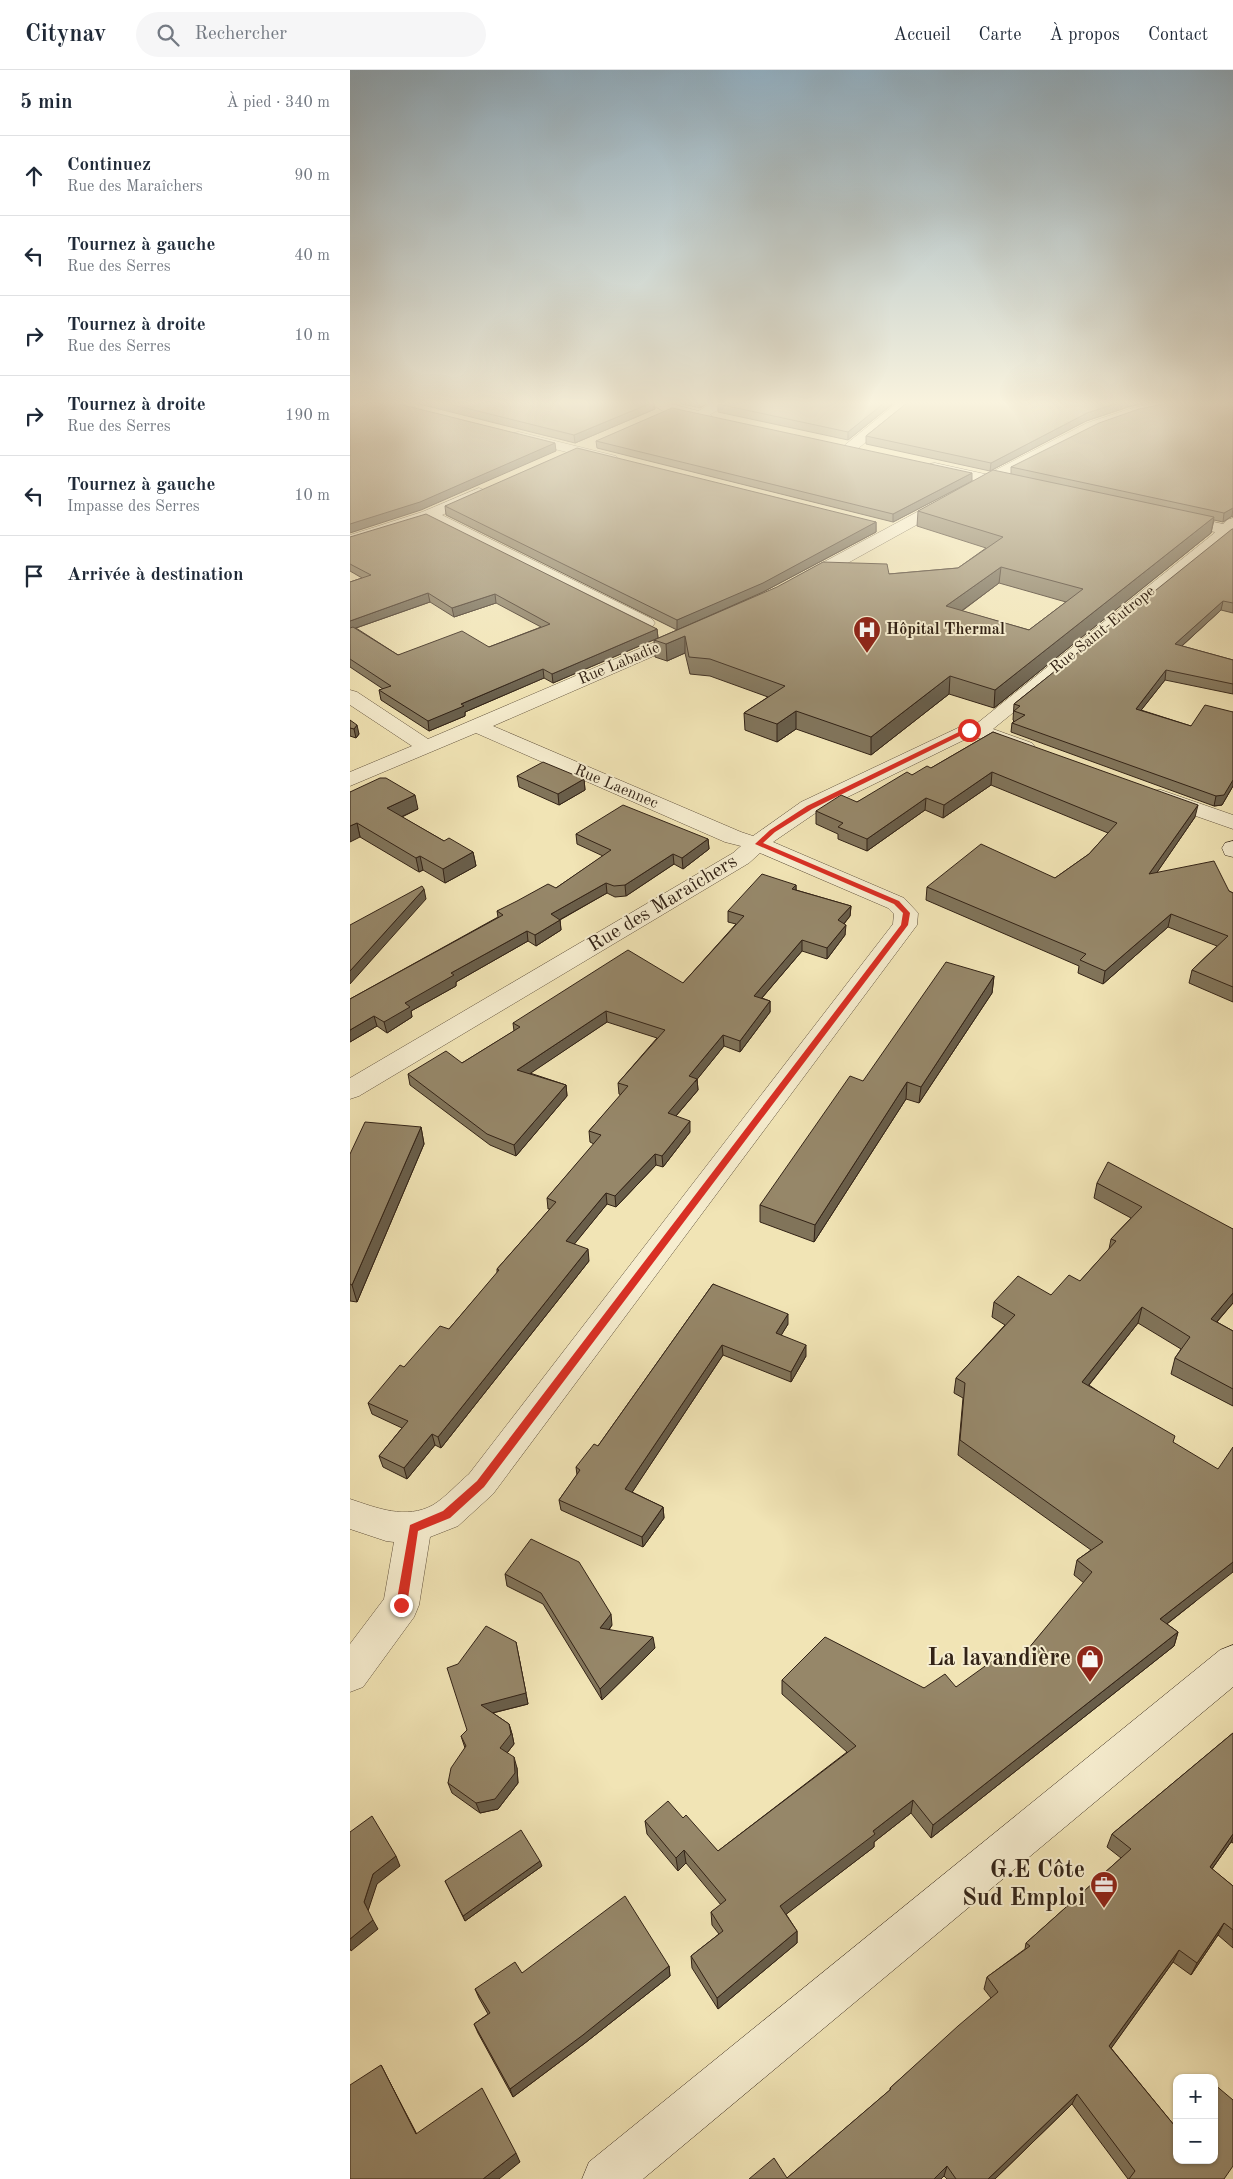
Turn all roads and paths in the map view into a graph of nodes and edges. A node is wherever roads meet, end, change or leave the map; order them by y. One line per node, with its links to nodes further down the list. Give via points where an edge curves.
1 (459, 501): 3 (street)
2 (948, 501): 7 (street)
3 (428, 515): 8 (street); 11 (street)
4 (1163, 516): 6 (street)
5 (877, 526): 7 (street)
6 (1230, 528): 14 (street, Rue Saint-Eutrope)
7 (896, 530): 9 (street)
8 (350, 540)
9 (785, 590)
10 (702, 628): 11 (street, Rue Labadie)
11 (677, 639): 13 (street, Rue Labadie)
12 (350, 696): 15 (street)
13 (474, 726): 15 (street, Rue Labadie); 20 (street, Rue Laennec, via 733,837)
14 (981, 731): 16 (street); 20 (street, Rue des Maraîchers, via 969,730 862,780 772,831)
15 (425, 746): 17 (street, Rue Labadie)
16 (1046, 754)
17 (350, 780)
18 (1140, 788): 19 (street)
19 (1233, 822)
20 (759, 844): 21 (street, Rue des Maraîchers, via 741,858); 23 (street, Rue Laennec, via 896,903 906,913 905,925 481,1484 446,1514)
21 (350, 1090)
22 (350, 1514): 23 (street, via 386,1526)
23 (414, 1528): 25 (street, via 401,1605)
24 (1230, 1672): 26 (street)
25 (350, 1674)
26 (606, 2179)

